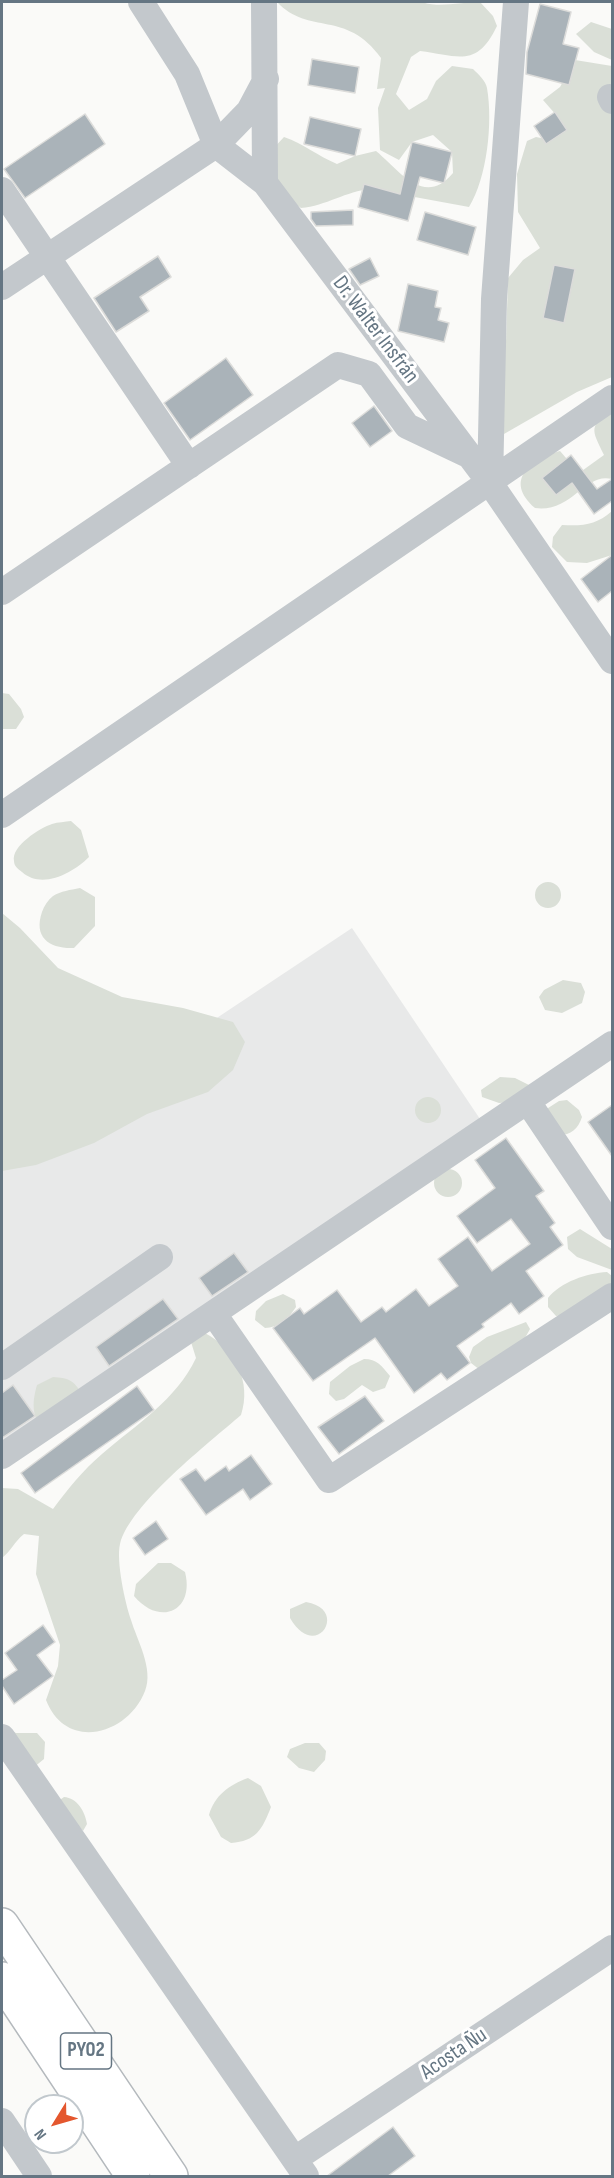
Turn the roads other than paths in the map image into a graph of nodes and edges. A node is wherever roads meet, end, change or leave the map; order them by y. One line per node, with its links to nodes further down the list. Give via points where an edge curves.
1 (141, 2): 5 (street, Dr. Walter Insfrán, via 187,74)
2 (264, 2): 4 (street)
3 (516, 2): 13 (street, via 494,299)
4 (266, 79): 5 (street, via 249,111); 6 (street)
5 (216, 145): 6 (street, Dr. Walter Insfrán); 8 (street)
6 (265, 183): 11 (street, Dr. Walter Insfrán)
7 (2, 190): 8 (street)
8 (47, 257): 9 (street); 12 (street)
9 (2, 287)
10 (612, 398): 13 (street)
11 (469, 455): 12 (street, via 407,426 369,374 338,365); 13 (street, Dr. Walter Insfrán)
12 (189, 466): 14 (street)
13 (490, 483): 15 (street, Dr. Walter Insfrán); 16 (street)
14 (2, 592)
15 (612, 661)
16 (2, 815)
17 (612, 1044): 18 (street)
18 (528, 1102): 19 (street); 22 (street)
19 (612, 1227)
20 (160, 1257): 23 (street)
21 (612, 1296): 22 (street, via 328,1480)
22 (214, 1314): 24 (street)
23 (2, 1367)
24 (2, 1456)
25 (2, 1737): 30 (street)
26 (2, 1925): 33 (highway, PY02)
27 (612, 1948): 30 (street, Acosta Ñu)
28 (2, 1979): 32 (highway, PY02)
29 (2, 2121): 31 (street)
30 (300, 2168)
31 (39, 2176)
32 (133, 2176)
33 (171, 2176)

